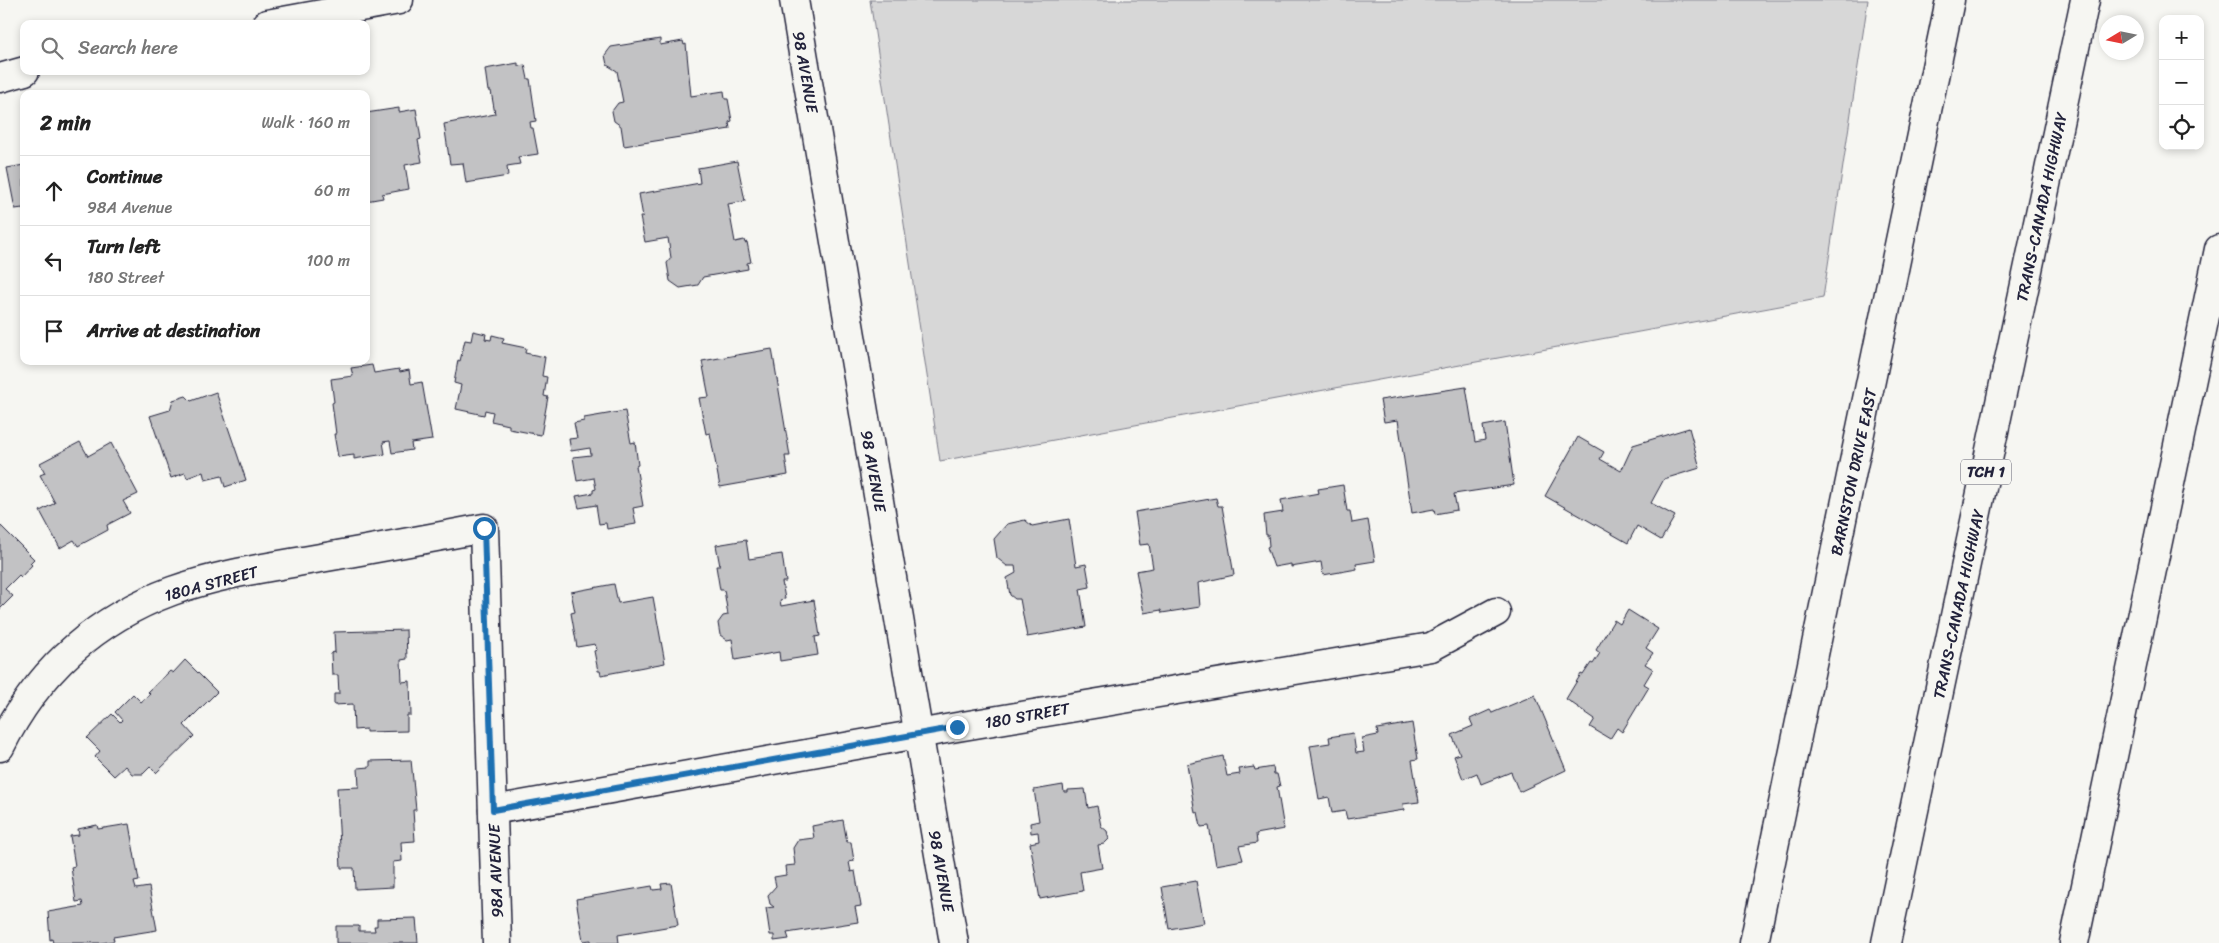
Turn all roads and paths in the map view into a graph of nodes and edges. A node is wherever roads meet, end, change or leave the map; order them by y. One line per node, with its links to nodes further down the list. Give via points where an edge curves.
1 (399, 0): 5 (main road)
2 (794, 0): 11 (main road, 98 AVENUE)
3 (1950, 0): 16 (main road, BARNSTON DRIVE EAST)
4 (2085, 0): 17 (main road, TRANS-CANADA HIGHWAY / TCH 1)
5 (289, 20)
6 (20, 72): 7 (main road)
7 (0, 78)
8 (2219, 249): 18 (main road)
9 (484, 528): 12 (main road, 180A STREET, via 229,575 173,591 130,609 63,656 26,700); 13 (main road, 98A AVENUE)
10 (1496, 612): 11 (main road, 180 STREET, via 1431,647)
11 (918, 734): 13 (main road, 180 STREET); 15 (main road, 98 AVENUE)
12 (0, 747)
13 (493, 810): 14 (main road, 98A AVENUE)
14 (497, 943)
15 (954, 943)
16 (1754, 943)
17 (1886, 943)
18 (2074, 943)

